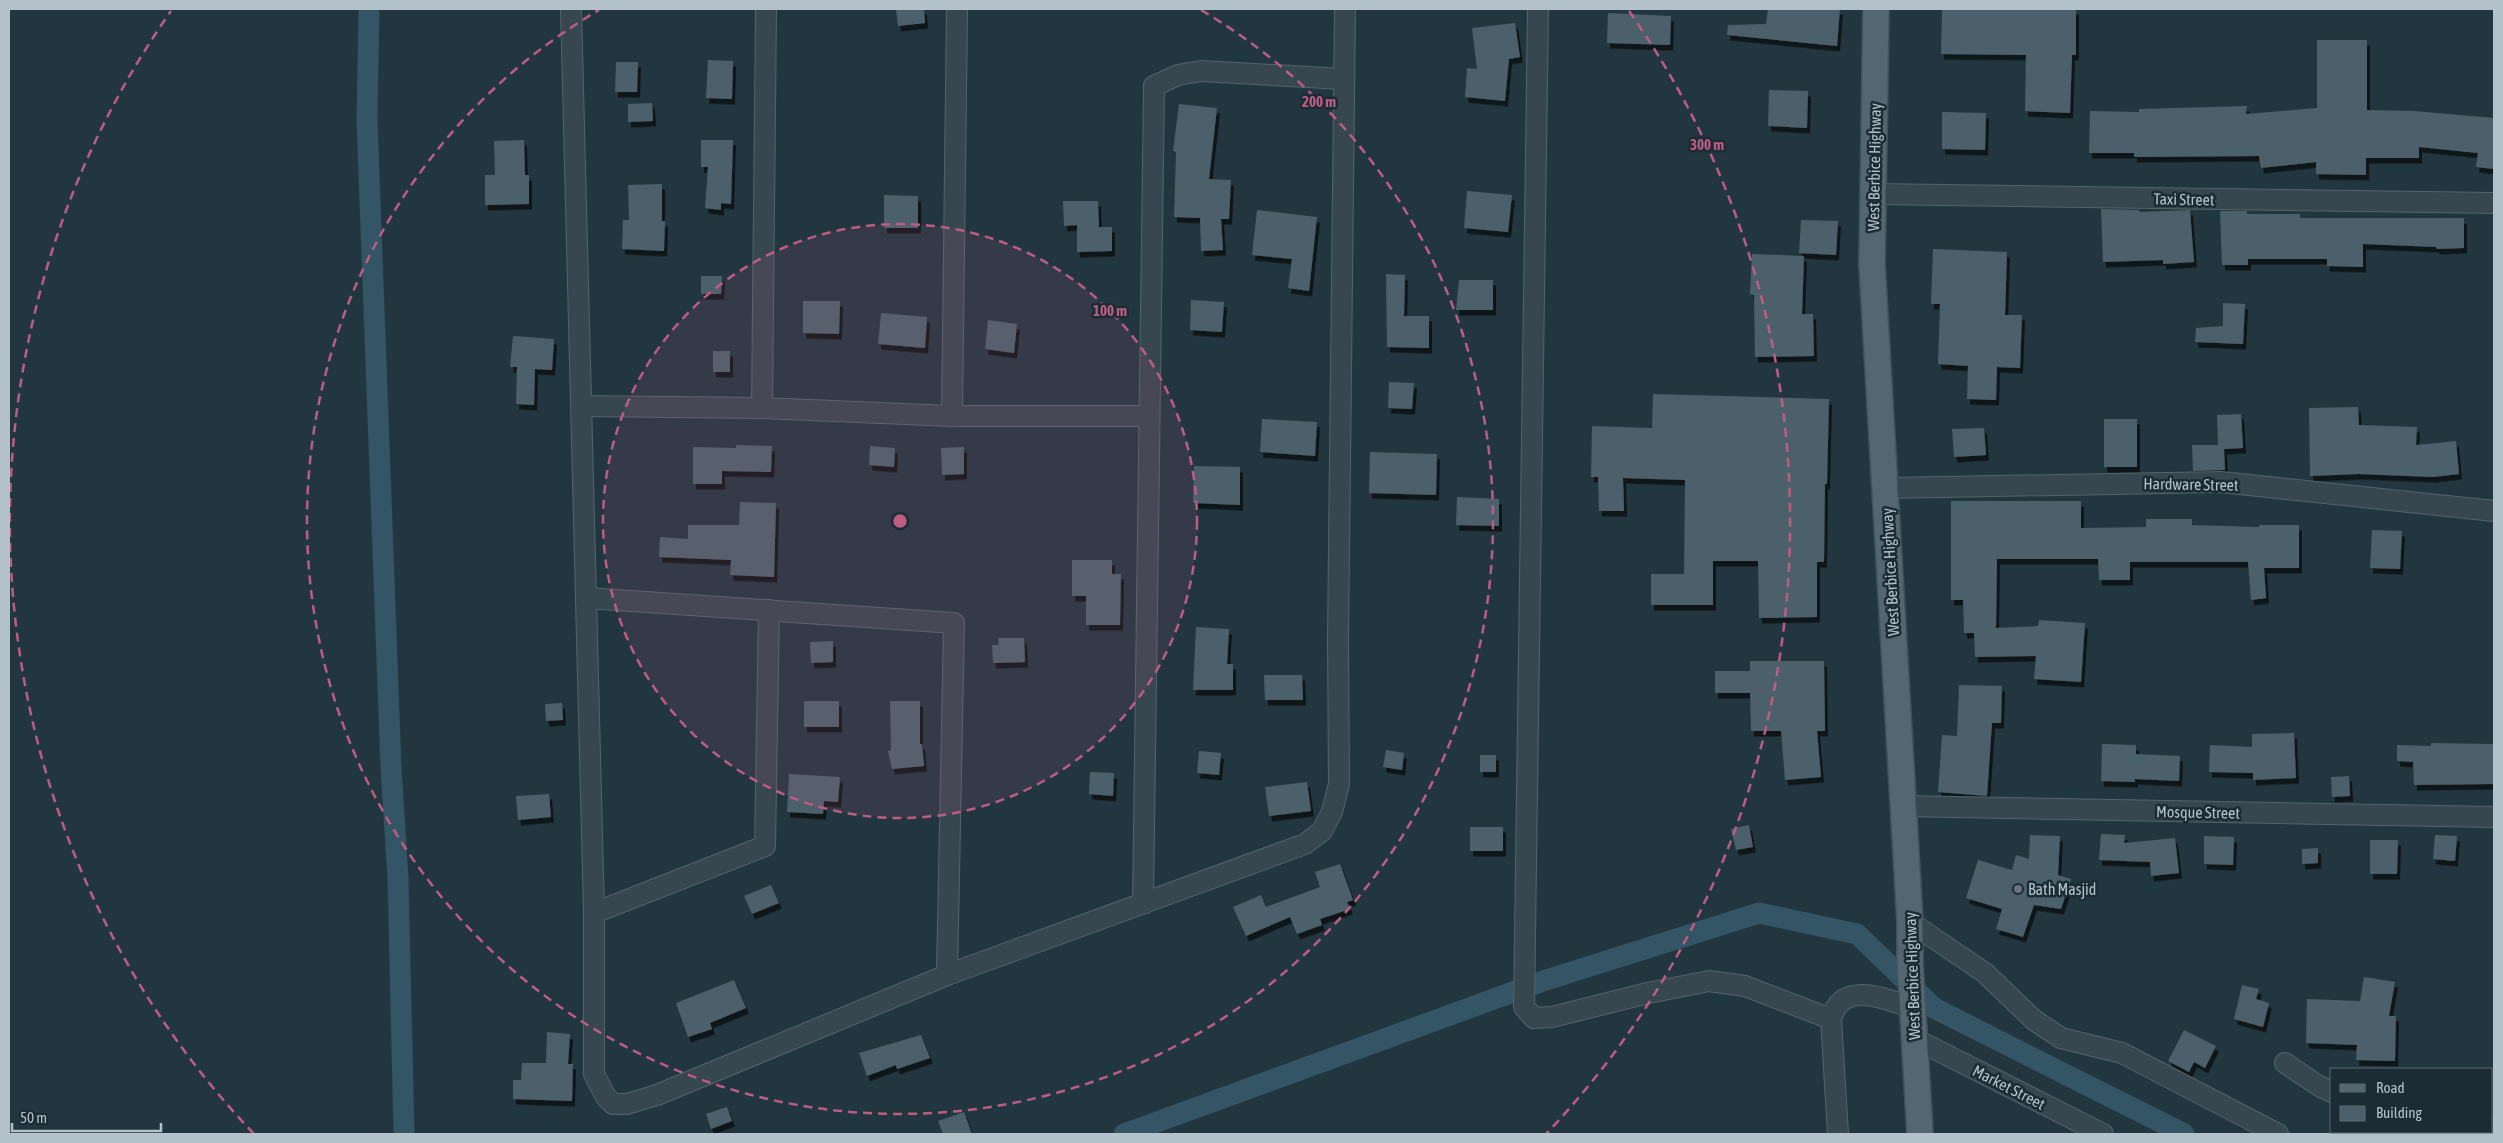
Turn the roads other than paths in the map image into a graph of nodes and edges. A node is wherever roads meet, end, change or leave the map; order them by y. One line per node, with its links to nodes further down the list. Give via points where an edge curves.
1 (571, 9): 10 (street)
2 (766, 9): 11 (street)
3 (956, 9): 12 (street)
4 (1345, 9): 7 (street)
5 (1538, 9): 25 (street, via 1524,1007 1534,1018 1552,1017 1709,981 1746,986)
6 (1876, 9): 8 (main road, West Berbice Highway)
7 (1343, 79): 13 (street, via 1202,71 1154,86); 20 (street, via 1338,630 1340,784 1332,812 1322,831 1305,844)
8 (1873, 194): 9 (street, Taxi Street); 14 (main road, West Berbice Highway, via 1872,265)
9 (2494, 203)
10 (581, 406): 11 (street); 16 (street)
11 (762, 408): 12 (street)
12 (952, 416): 13 (street)
13 (1148, 416): 20 (street)
14 (1886, 488): 15 (street, Hardware Street, via 2220,482); 18 (main road, West Berbice Highway)
15 (2494, 511)
16 (587, 598): 17 (street); 21 (street)
17 (769, 610): 21 (street, via 765,846); 23 (street, via 954,623)
18 (1902, 806): 19 (street, Mosque Street); 22 (main road, West Berbice Highway)
19 (2494, 817)
20 (1143, 904): 23 (street)
21 (594, 913): 23 (street, via 594,1074 613,1104 627,1104 657,1095)
22 (1910, 922): 24 (main road, West Berbice Highway); 32 (street, via 1985,973 2034,1020 2061,1038 2122,1053)
23 (947, 975)
24 (1913, 1003): 25 (street, via 1860,995 1840,1002); 26 (main road, West Berbice Highway)
25 (1831, 1019): 29 (street)
26 (1915, 1039): 30 (main road, West Berbice Highway); 31 (street, Market Street)
27 (2285, 1063): 28 (street)
28 (2330, 1091)
29 (1838, 1134)
30 (1920, 1134)
31 (2103, 1134)
32 (2278, 1134)

